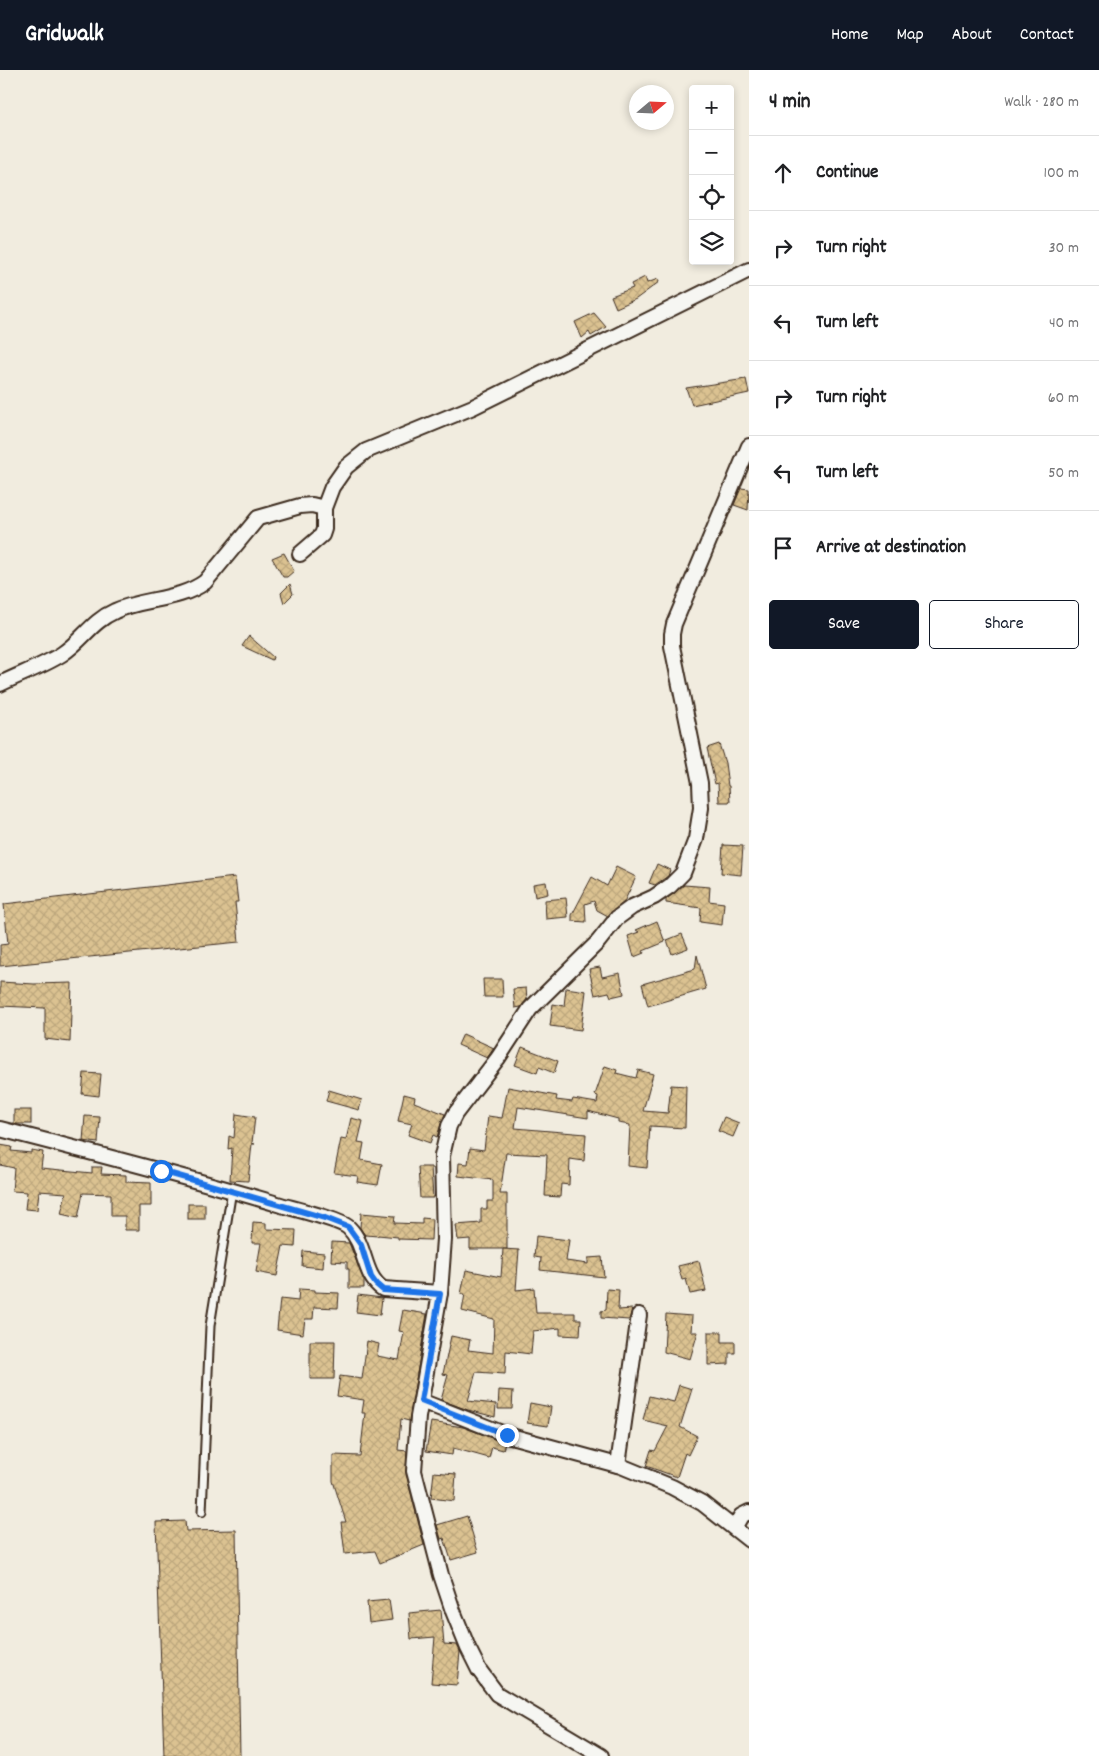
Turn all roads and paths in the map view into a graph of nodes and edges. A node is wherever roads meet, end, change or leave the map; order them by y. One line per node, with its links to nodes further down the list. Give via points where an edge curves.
1 (749, 270): 3 (street, via 473,407 366,451 346,467 332,487)
2 (749, 446): 8 (street, via 672,634 700,783 701,808 696,838 683,873 654,897 617,918 598,942 530,1009 455,1114 442,1156 444,1239)
3 (324, 508): 4 (street, via 322,536); 5 (street, via 300,506 258,518 198,587 113,611 95,622 61,654)
4 (300, 554)
5 (0, 684)
6 (0, 1129): 7 (street)
7 (232, 1190): 8 (street, via 348,1227 361,1245 371,1277 383,1290); 12 (lane, via 210,1326)
8 (440, 1294): 10 (street)
9 (639, 1315): 11 (street)
10 (421, 1401): 11 (street, via 507,1435); 16 (street, via 416,1479 441,1575 479,1670 497,1694)
11 (618, 1465): 14 (street, via 682,1491)
12 (202, 1512)
13 (749, 1512): 14 (street, via 741,1516)
14 (734, 1528): 15 (street)
15 (749, 1540)
16 (602, 1756)

